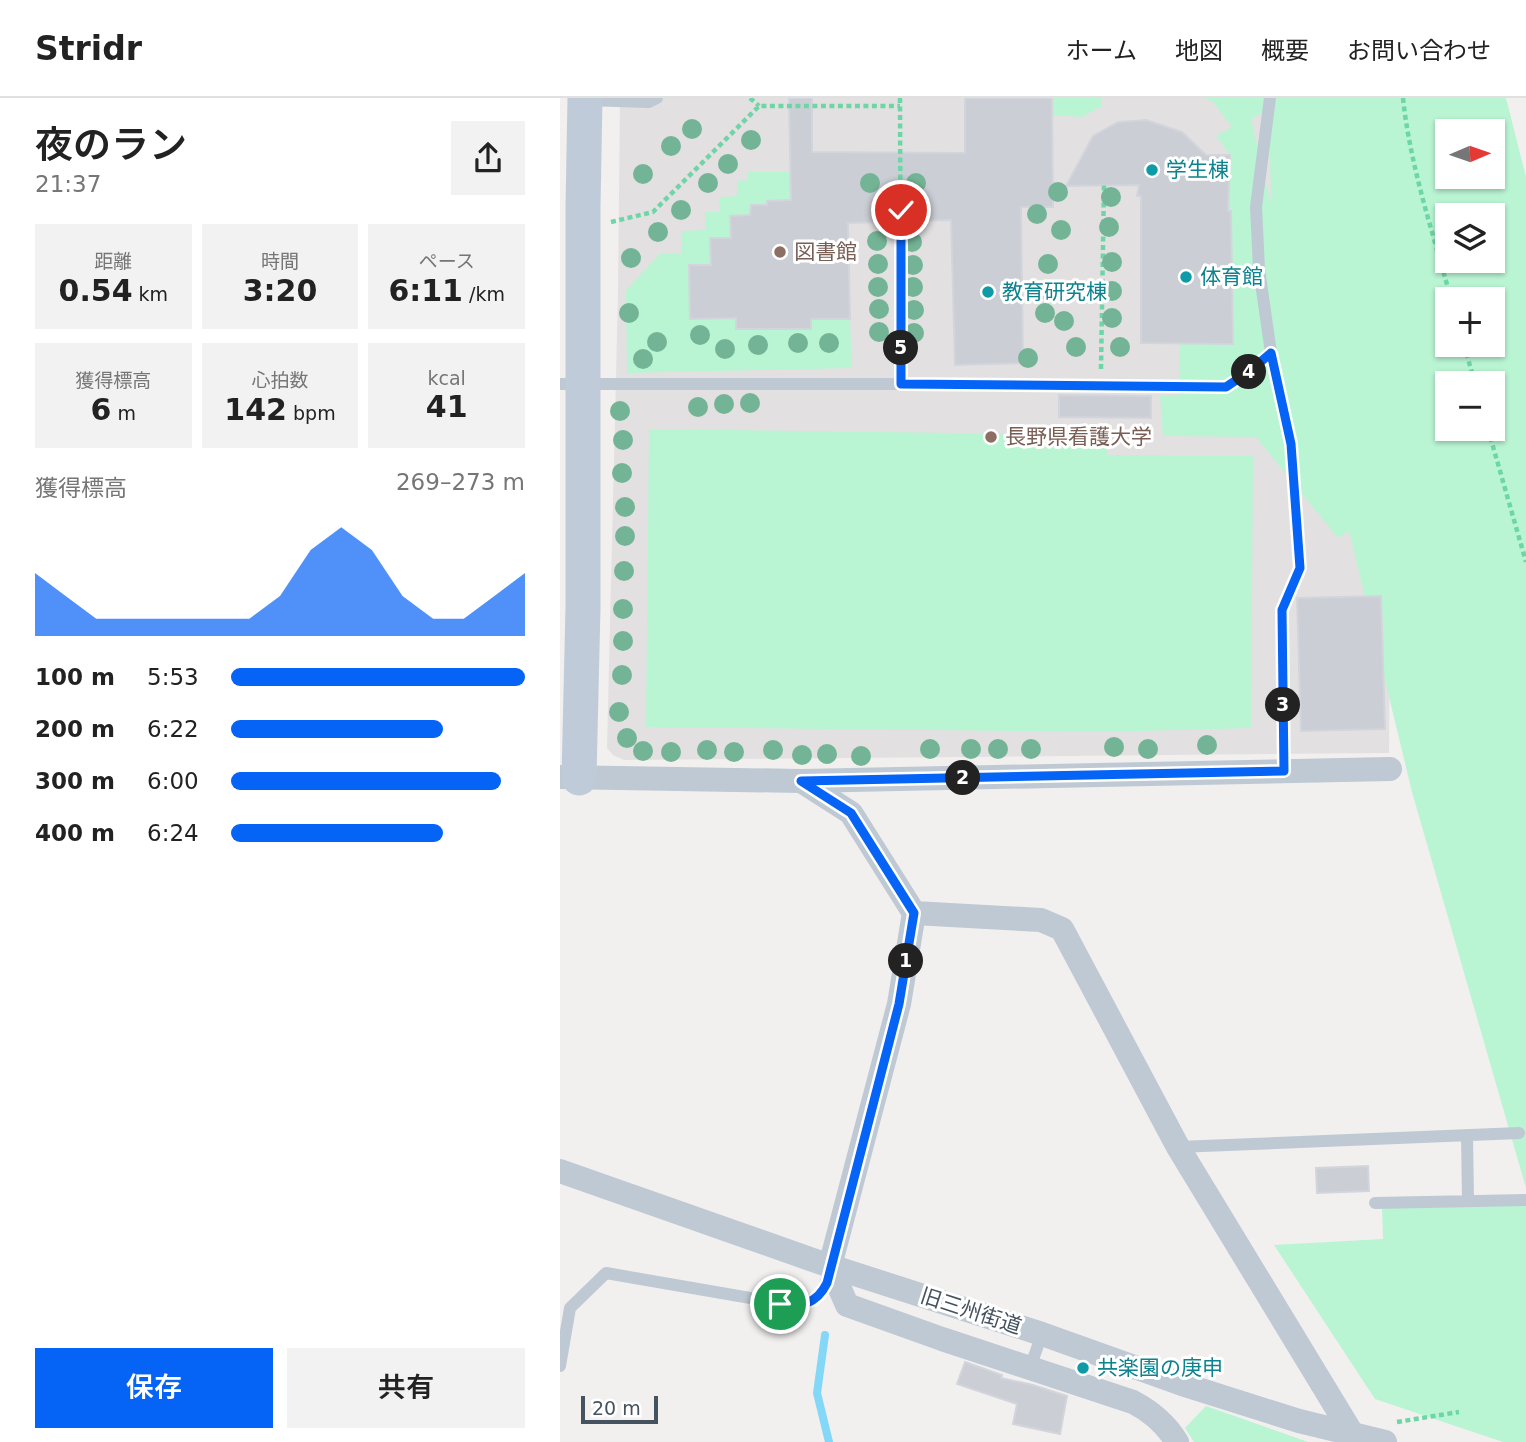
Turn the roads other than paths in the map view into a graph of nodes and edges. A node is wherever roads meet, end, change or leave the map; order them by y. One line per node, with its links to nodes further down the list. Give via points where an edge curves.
1 (1270, 98): 5 (lane, via 1256,207)
2 (585, 99): 3 (lane); 4 (street)
3 (652, 99)
4 (581, 212): 6 (street)
5 (1271, 353): 6 (lane, via 1226,387); 8 (lane, via 1291,444 1300,568 1282,610)
6 (571, 383): 9 (street, via 583,607)
7 (1390, 769): 8 (street)
8 (1284, 771): 10 (street)
9 (570, 778): 10 (street)
10 (801, 781): 11 (street, via 851,813)
11 (914, 913): 14 (street, via 1041,920 1062,929); 19 (street, via 899,1004)
12 (1519, 1133): 13 (lane)
13 (1467, 1135): 14 (lane); 17 (lane)
14 (1178, 1147): 24 (street)
15 (560, 1171): 19 (street, 旧三州街道)
16 (1526, 1200): 17 (lane)
17 (1468, 1201): 18 (lane)
18 (1376, 1202)
19 (830, 1266): 20 (street, 旧三州街道); 21 (lane, via 821,1294 796,1306 606,1273 570,1308); 22 (street, via 847,1304)
20 (1042, 1334): 22 (lane); 24 (street, 旧三州街道, via 1195,1388)
21 (560, 1366)
22 (1030, 1368): 25 (street, via 1149,1410)
23 (1390, 1432): 24 (street, 旧三州街道)
24 (1353, 1435)
25 (1177, 1442)

